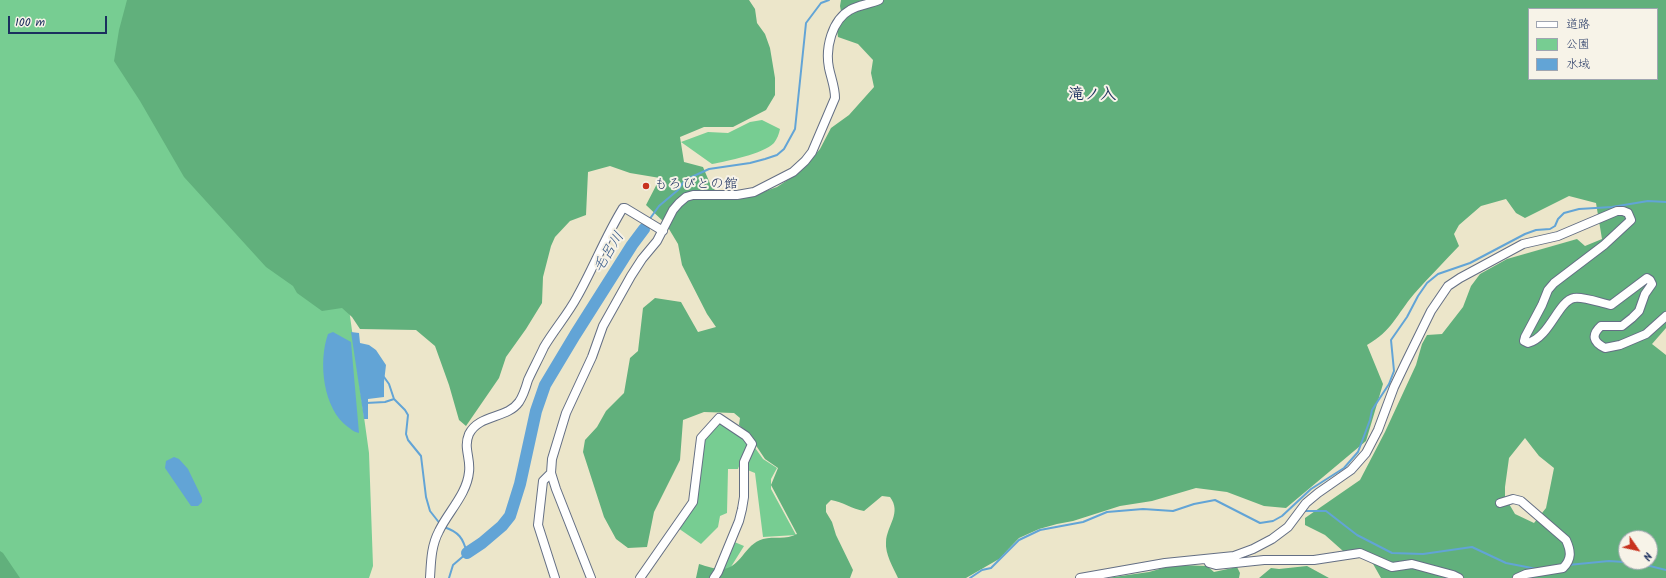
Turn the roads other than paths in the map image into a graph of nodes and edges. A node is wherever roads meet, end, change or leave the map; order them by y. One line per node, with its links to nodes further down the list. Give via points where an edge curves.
1 (879, 0): 2 (street, via 852,9 839,19 833,29 828,53 835,98 812,152 805,161 782,179 754,192 686,197 673,210)
2 (661, 230): 4 (street, via 630,276 603,326 592,357 566,413 552,459); 8 (street, via 625,208 608,234 576,299 545,345 520,402 514,408 476,425 470,432 466,443 468,479 434,543)
3 (1666, 316): 6 (street, via 1646,334 1620,345 1605,348 1595,340 1595,332 1600,326 1622,326 1639,311 1652,284 1647,278 1610,305 1576,297 1567,301 1535,341 1524,341 1548,290 1627,225 1630,216 1623,211 1617,211 1558,236 1523,244 1448,286 1431,311 1394,388 1370,447 1356,465 1306,503 1288,527 1272,539 1241,554)
4 (551, 473): 7 (street, via 543,481 538,526); 10 (street)
5 (1500, 503): 15 (street, via 1513,499 1521,501 1566,540 1569,548 1570,559 1563,568)
6 (1207, 559): 13 (street, via 1149,565); 14 (street, via 1209,563 1216,565 1264,560 1314,560 1360,553 1392,567 1412,564)
7 (553, 574): 9 (street)
8 (430, 578)
9 (545, 578)
10 (591, 578)
11 (640, 578): 12 (street, via 693,502 701,438 719,418 746,436 752,444 744,462 744,497 739,521)
12 (714, 578)
13 (1080, 578)
14 (1459, 578)
15 (1517, 578)

